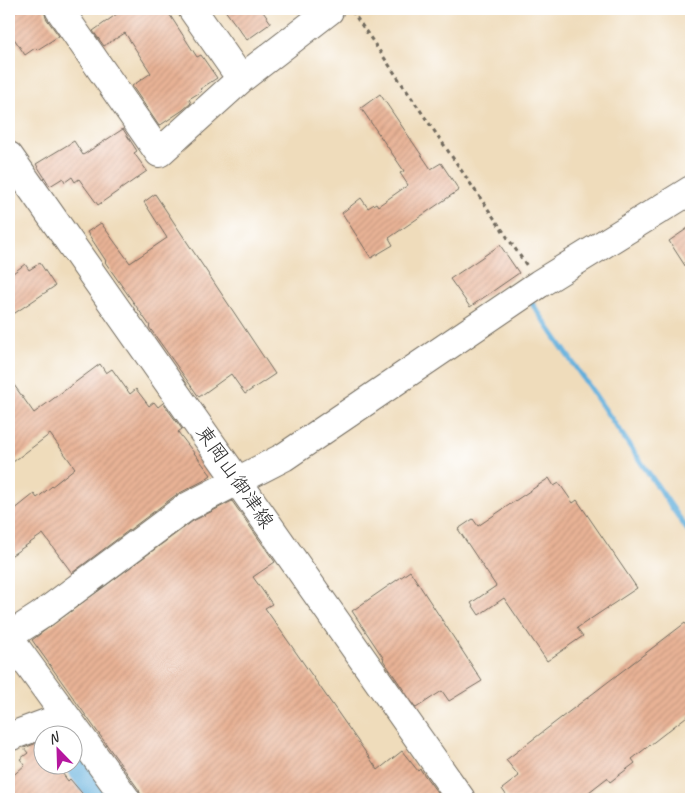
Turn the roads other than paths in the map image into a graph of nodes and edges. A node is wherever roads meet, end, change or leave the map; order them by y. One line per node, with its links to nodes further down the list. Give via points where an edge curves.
1 (59, 9): 4 (street, via 159,153)
2 (192, 9): 4 (street)
3 (327, 9): 4 (street, via 329,11)
4 (241, 79)
5 (9, 156): 7 (street, 東岡山御津線)
6 (691, 190): 7 (street, via 539,284 284,457)
7 (237, 481): 8 (street, via 185,508); 12 (street, 東岡山御津線)
8 (9, 637): 9 (street)
9 (65, 716): 10 (street); 11 (street)
10 (9, 737)
11 (126, 799)
12 (461, 799)

